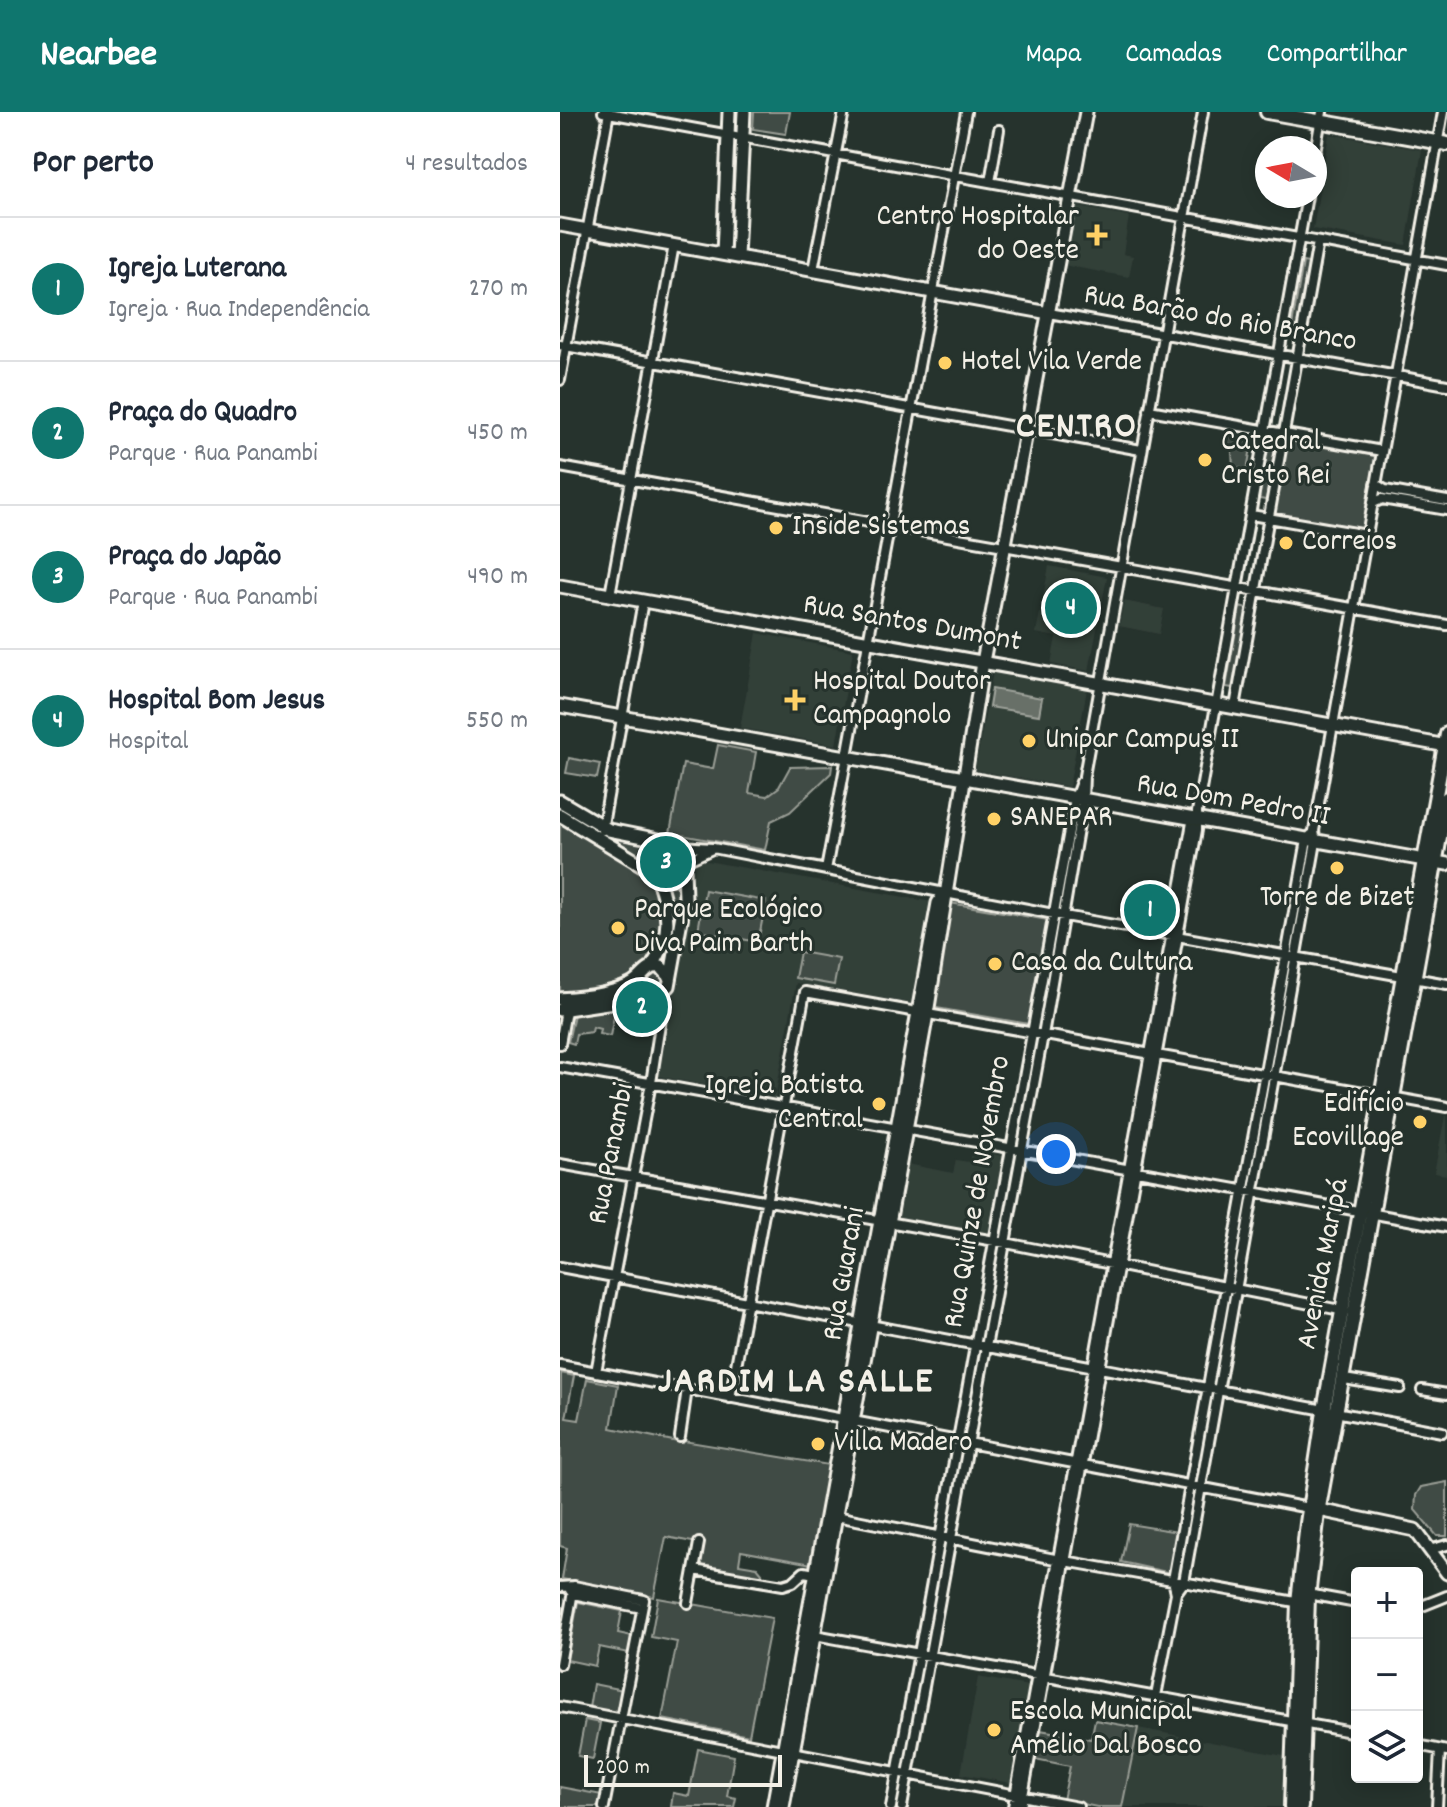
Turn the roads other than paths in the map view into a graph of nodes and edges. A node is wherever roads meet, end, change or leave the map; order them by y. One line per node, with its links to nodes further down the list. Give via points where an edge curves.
1 (607, 112): 12 (street); 23 (street)
2 (729, 112): 12 (street)
3 (744, 112): 13 (street)
4 (844, 112): 15 (street)
5 (966, 112): 16 (street)
6 (1086, 112): 18 (street, Rua Guarani)
7 (1203, 112): 21 (street, Rua Quinze de Novembro)
8 (1267, 112): 10 (main road)
9 (1443, 112): 14 (street)
10 (1321, 117): 14 (main road)
11 (999, 130): 17 (street)
12 (728, 135): 13 (street); 19 (street)
13 (742, 137): 15 (street); 25 (street)
14 (1442, 143): 30 (street)
15 (835, 154): 16 (street); 34 (street)
16 (954, 176): 17 (street); 35 (street)
17 (990, 182): 18 (street)
18 (1071, 196): 21 (street); 36 (street, Rua Guarani)
19 (726, 202): 25 (street, via 728,238); 28 (street)
20 (1305, 208): 24 (street)
21 (1184, 217): 24 (street); 37 (street, Rua Quinze de Novembro)
22 (560, 225): 23 (street, Rua Barão do Rio Branco)
23 (587, 230): 27 (street, Rua Barão do Rio Branco); 40 (street)
24 (1300, 238): 26 (street); 31 (street)
25 (738, 239): 29 (street)
26 (1318, 242): 30 (street); 32 (street)
27 (674, 245): 28 (street, Rua Barão do Rio Branco); 43 (street)
28 (723, 254): 29 (street, Rua Barão do Rio Branco)
29 (737, 257): 34 (street, Rua Barão do Rio Branco)
30 (1417, 259): 33 (street); 46 (street)
31 (1296, 262): 32 (street, via 1307,257); 38 (street)
32 (1314, 265): 39 (street)
33 (1447, 265)
34 (813, 270): 35 (street, Rua Barão do Rio Branco)
35 (932, 293): 36 (street, Rua Barão do Rio Branco); 49 (street)
36 (1049, 313): 37 (street, Rua Barão do Rio Branco); 53 (street, Rua Guarani)
37 (1163, 333): 41 (street, Rua Barão do Rio Branco); 50 (street, Rua Quinze de Novembro)
38 (1283, 336): 39 (street, via 1291,344); 41 (street)
39 (1301, 339): 42 (street)
40 (563, 346): 43 (street); 47 (street)
41 (1279, 355): 42 (street, Rua Barão do Rio Branco); 44 (street)
42 (1297, 358): 45 (street); 46 (street, Rua Barão do Rio Branco)
43 (652, 361): 49 (street); 61 (street)
44 (1276, 373): 45 (street, via 1288,370); 51 (street)
45 (1294, 376): 52 (street)
46 (1396, 376): 48 (street, Rua Barão do Rio Branco); 59 (street)
47 (560, 380)
48 (1447, 385)
49 (911, 408): 53 (street); 71 (street)
50 (1149, 410): 54 (street); 58 (street, Rua Quinze de Novembro)
51 (1269, 414): 52 (street, via 1275,421); 54 (street)
52 (1287, 418): 55 (street)
53 (1027, 429): 58 (street); 75 (street, Rua Guarani)
54 (1266, 431): 55 (street); 56 (street)
55 (1284, 434): 57 (street); 59 (street)
56 (1263, 446): 57 (street, via 1273,442); 64 (street)
57 (1281, 449): 66 (street)
58 (1141, 450): 76 (street, Rua Quinze de Novembro)
59 (1382, 451): 62 (street)
60 (560, 467): 61 (street)
61 (630, 479): 71 (street); 82 (street)
62 (1376, 484): 63 (street); 67 (street)
63 (1388, 495): 65 (street); 67 (street); 68 (street)
64 (1254, 499): 66 (street, via 1262,506); 69 (street)
65 (1447, 501)
66 (1272, 502): 70 (street)
67 (1373, 503): 74 (street)
68 (1447, 510)
69 (1251, 515): 70 (street); 72 (street)
70 (1269, 518): 73 (street); 74 (street)
71 (890, 525): 75 (street); 88 (street)
72 (1249, 528): 73 (street, via 1259,524); 77 (street)
73 (1267, 531): 78 (street)
74 (1367, 535): 85 (street)
75 (1004, 545): 76 (street); 89 (street, Rua Guarani)
76 (1121, 566): 80 (street); 90 (street, Rua Quinze de Novembro)
77 (1241, 569): 78 (street, via 1251,577); 80 (street)
78 (1259, 573): 81 (street)
79 (560, 586): 82 (street, Rua Santos Dumont)
80 (1238, 587): 81 (street); 84 (street)
81 (1256, 591): 85 (street); 86 (street)
82 (610, 595): 83 (street, Rua Santos Dumont)
83 (643, 601): 88 (street, Rua Santos Dumont); 96 (street)
84 (1235, 605): 86 (street); 91 (street)
85 (1354, 608): 87 (street); 97 (street)
86 (1253, 610): 92 (street)
87 (1447, 625)
88 (869, 642): 89 (street, Rua Santos Dumont); 99 (street)
89 (983, 662): 90 (street, Rua Santos Dumont); 100 (street, Rua Guarani)
90 (1100, 683): 93 (street, Rua Santos Dumont); 102 (street, Rua Quinze de Novembro)
91 (1221, 685): 92 (street, via 1228,693); 93 (street)
92 (1238, 689): 95 (street)
93 (1217, 704): 95 (street, Rua Santos Dumont); 105 (street)
94 (560, 706): 96 (street, Rua Dom Pedro II)
95 (1235, 707): 97 (street, Rua Santos Dumont)
96 (621, 716): 99 (street, Rua Dom Pedro II); 106 (street)
97 (1333, 725): 98 (street, Rua Santos Dumont); 107 (street)
98 (1446, 749): 111 (main road, Avenida Maripá)
99 (847, 757): 100 (street, Rua Dom Pedro II); 113 (street)
100 (963, 778): 102 (street, Rua Dom Pedro II); 115 (street, Rua Guarani)
101 (1447, 798): 111 (main road, Avenida Maripá)
102 (1079, 799): 105 (street, Rua Dom Pedro II); 116 (street, Rua Quinze de Novembro); 117 (street, Rua Quinze de Novembro)
103 (560, 801): 106 (street)
104 (560, 815): 108 (street)
105 (1196, 817): 107 (street, Rua Dom Pedro II); 118 (street)
106 (602, 826): 108 (street); 109 (street)
107 (1312, 838): 111 (street, Rua Dom Pedro II); 119 (street)
108 (600, 839): 114 (street)
109 (674, 844): 110 (street); 112 (street, via 683,852); 114 (street, via 653,849 649,864)
110 (713, 848): 112 (street); 113 (street)
111 (1435, 857): 121 (main road, Avenida Maripá)
112 (685, 865): 114 (street, via 674,879); 122 (street, via 685,898)
113 (826, 870): 115 (street)
114 (654, 874): 120 (street, via 668,925)
115 (944, 893): 116 (street); 128 (street, Rua Guarani, via 938,903)
116 (1053, 914): 117 (street); 129 (street, Rua Quinze de Novembro)
117 (1064, 916): 118 (street); 130 (street, Rua Quinze de Novembro)
118 (1174, 935): 119 (street); 132 (street)
119 (1291, 955): 121 (street); 134 (street)
120 (652, 966): 122 (street); 123 (street)
121 (1411, 970): 124 (street); 136 (main road, Avenida Maripá)
122 (670, 977): 125 (street)
123 (641, 978): 126 (street); 127 (street)
124 (1447, 984)
125 (665, 992): 126 (street); 135 (street, Rua Panambi)
126 (650, 994): 127 (street)
127 (564, 1004): 131 (street)
128 (922, 1013): 129 (street); 138 (street, via 805,992); 139 (street, Rua Guarani)
129 (1032, 1033): 130 (street); 140 (street, Rua Quinze de Novembro)
130 (1043, 1035): 132 (street); 141 (street, Rua Quinze de Novembro)
131 (560, 1044)
132 (1152, 1055): 134 (street); 143 (street)
133 (560, 1067): 135 (street)
134 (1269, 1076): 136 (street); 145 (street)
135 (651, 1083): 138 (street); 144 (street, Rua Panambi)
136 (1388, 1096): 137 (street); 147 (main road, Avenida Maripá)
137 (1447, 1107)
138 (784, 1108): 139 (street); 146 (street)
139 (901, 1129): 140 (street); 148 (street, Rua Guarani)
140 (1011, 1149): 141 (street); 150 (street, Rua Quinze de Novembro)
141 (1022, 1150): 143 (street); 151 (street, Rua Quinze de Novembro)
142 (560, 1164): 144 (street)
143 (1132, 1171): 145 (street); 152 (street)
144 (634, 1177): 146 (street); 154 (street, Rua Panambi)
145 (1248, 1192): 147 (street); 155 (street); 156 (street)
146 (766, 1201): 148 (street); 157 (street)
147 (1367, 1213): 149 (street); 158 (main road, Avenida Maripá)
148 (885, 1222): 150 (street); 159 (street, Rua Guarani)
149 (1447, 1227)
150 (994, 1241): 151 (street); 160 (street, Rua Quinze de Novembro)
151 (1006, 1243): 152 (street); 160 (street, Rua Quinze de Novembro)
152 (1115, 1264): 155 (street); 162 (street)
153 (560, 1267): 154 (street)
154 (614, 1277): 157 (street); 163 (street, Rua Panambi)
155 (1226, 1286): 156 (street); 167 (street)
156 (1236, 1288): 158 (street); 167 (street)
157 (747, 1302): 159 (street); 170 (street)
158 (1350, 1312): 164 (main road, Avenida Maripá); 171 (main road, Avenida Maripá)
159 (866, 1325): 160 (street); 172 (street, Rua Guarani)
160 (981, 1346): 162 (street); 175 (street, Rua Quinze de Novembro)
161 (560, 1365): 163 (street)
162 (1096, 1368): 167 (street); 176 (street)
163 (596, 1372): 166 (street)
164 (1344, 1379): 165 (street); 171 (main road, Avenida Maripá)
165 (1400, 1388)
166 (687, 1389): 170 (street); 174 (street)
167 (1212, 1390): 171 (street); 177 (street); 178 (street)
168 (1422, 1390): 169 (street)
169 (1447, 1394)
170 (730, 1398): 172 (street)
171 (1331, 1412): 173 (street); 179 (main road, Avenida Maripá)
172 (849, 1420): 175 (street); 180 (street, Rua Guarani)
173 (1442, 1432)
174 (680, 1437)
175 (964, 1442): 176 (street); 181 (street, Rua Quinze de Novembro)
176 (1079, 1464): 177 (street); 185 (street)
177 (1190, 1485): 178 (street); 189 (street)
178 (1201, 1487): 179 (street); 190 (street)
179 (1314, 1509): 184 (street, via 1415,1530); 194 (main road, Avenida Maripá)
180 (830, 1515): 181 (street); 188 (street, Rua Guarani); 198 (street, Rua Guarani)
181 (947, 1537): 185 (street); 199 (street, Rua Quinze de Novembro); 200 (street, Rua Quinze de Novembro)
182 (699, 1543): 186 (street)
183 (1447, 1545): 184 (street)
184 (1429, 1550): 187 (street)
185 (1061, 1560): 189 (street); 202 (street)
186 (694, 1570): 188 (street, via 783,1585 804,1572); 195 (street)
187 (1447, 1573)
188 (815, 1574): 198 (street, Rua Guarani)
189 (1173, 1580): 190 (street); 192 (street)
190 (1184, 1582): 192 (street); 194 (street)
191 (569, 1589): 201 (street); 205 (street, via 644,1600)
192 (1176, 1593): 203 (street)
193 (1447, 1596): 197 (street)
194 (1303, 1602): 196 (street); 206 (main road, Avenida Maripá)
195 (688, 1603)
196 (1351, 1603)
197 (1423, 1606)
198 (808, 1634): 199 (street); 210 (street, Rua Guarani)
199 (919, 1654): 200 (street); 211 (street, Rua Quinze de Novembro)
200 (930, 1656): 202 (street); 212 (street, Rua Quinze de Novembro)
201 (560, 1664)
202 (1040, 1675): 203 (street); 214 (street)
203 (1156, 1696): 206 (street)
204 (560, 1707): 205 (street)
205 (621, 1719): 210 (street); 215 (street)
206 (1299, 1722): 207 (street); 213 (main road, Avenida Maripá)
207 (1351, 1732)
208 (1423, 1746): 209 (street)
209 (1443, 1750): 225 (street)
210 (788, 1751): 211 (street); 216 (street, Rua Guarani); 217 (street, Rua Guarani)
211 (898, 1772): 212 (street); 218 (street, Rua Quinze de Novembro)
212 (908, 1774): 214 (street); 219 (street, Rua Quinze de Novembro)
213 (1296, 1793): 223 (main road, Avenida Maripá); 224 (main road, Avenida Maripá)
214 (1019, 1796): 220 (street); 221 (street); 222 (street)
215 (604, 1807)
216 (773, 1807)
217 (783, 1807)
218 (891, 1807)
219 (902, 1807)
220 (1013, 1807)
221 (1021, 1807)
222 (1078, 1807)
223 (1291, 1807)
224 (1301, 1807)
225 (1437, 1807)

